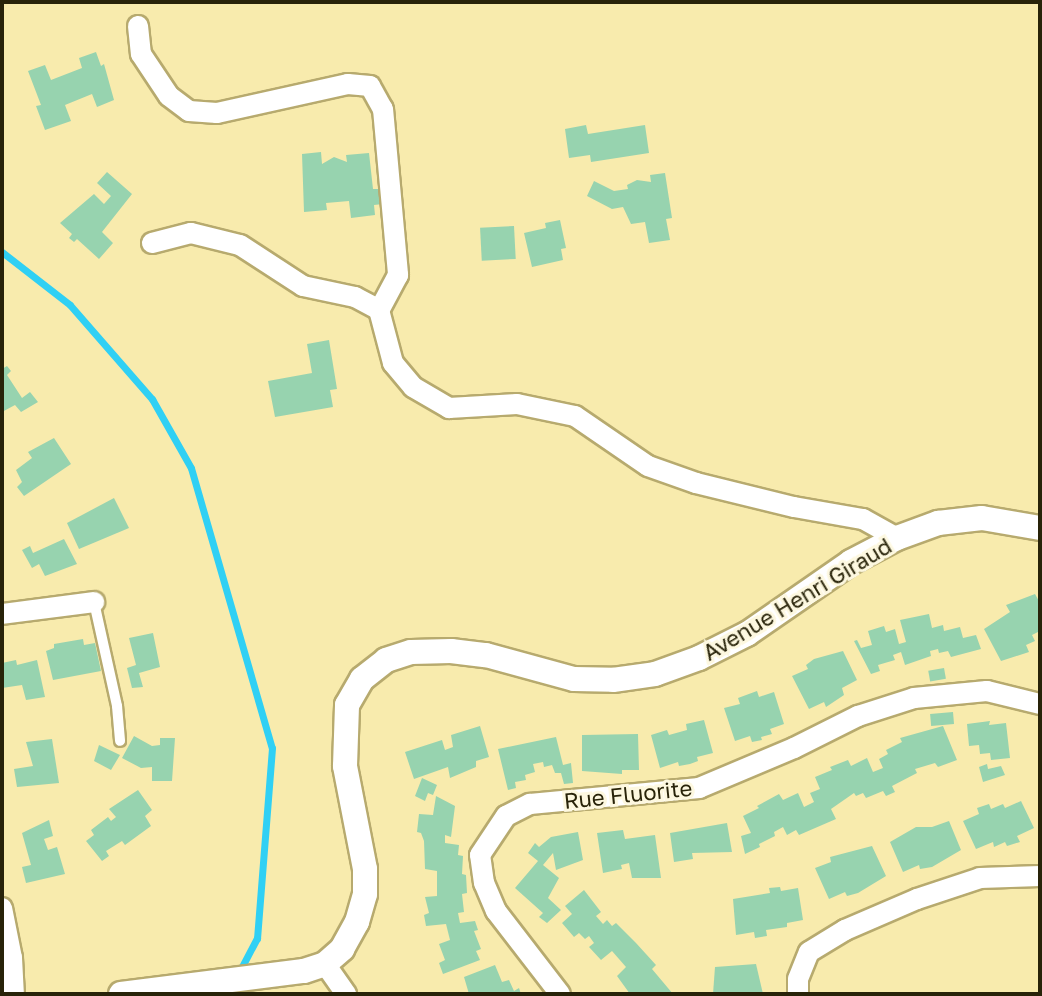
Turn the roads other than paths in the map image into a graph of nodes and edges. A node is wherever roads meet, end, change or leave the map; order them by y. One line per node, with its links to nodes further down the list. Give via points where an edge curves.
1 (138, 26): 3 (street, via 141,54 169,96 189,111 217,113 348,84 370,86 383,109 398,275)
2 (152, 243): 3 (street, via 191,233 240,245 303,286 355,297)
3 (379, 310): 5 (street, via 393,363 413,387 449,408 517,404 575,416 648,466 752,497 863,519)
4 (1040, 528): 5 (street, Avenue Henri Giraud, via 982,518 938,523)
5 (897, 538): 12 (street, Avenue Henri Giraud, via 851,562 747,634 655,674 574,679 451,651 398,654 372,668 347,705 345,729 345,766 365,894 342,949)
6 (94, 602): 7 (street); 9 (lane)
7 (2, 614)
8 (1040, 704): 16 (street, Rue Fluorite, via 987,691 914,698 858,716 699,788 530,804 506,816 480,855 484,883 496,911)
9 (120, 741)
10 (1040, 876): 17 (street, via 980,878 845,930 809,952)
11 (2, 908): 13 (street)
12 (314, 967): 14 (street); 15 (street)
13 (19, 992)
14 (127, 992)
15 (346, 994)
16 (560, 994)
17 (798, 994)

